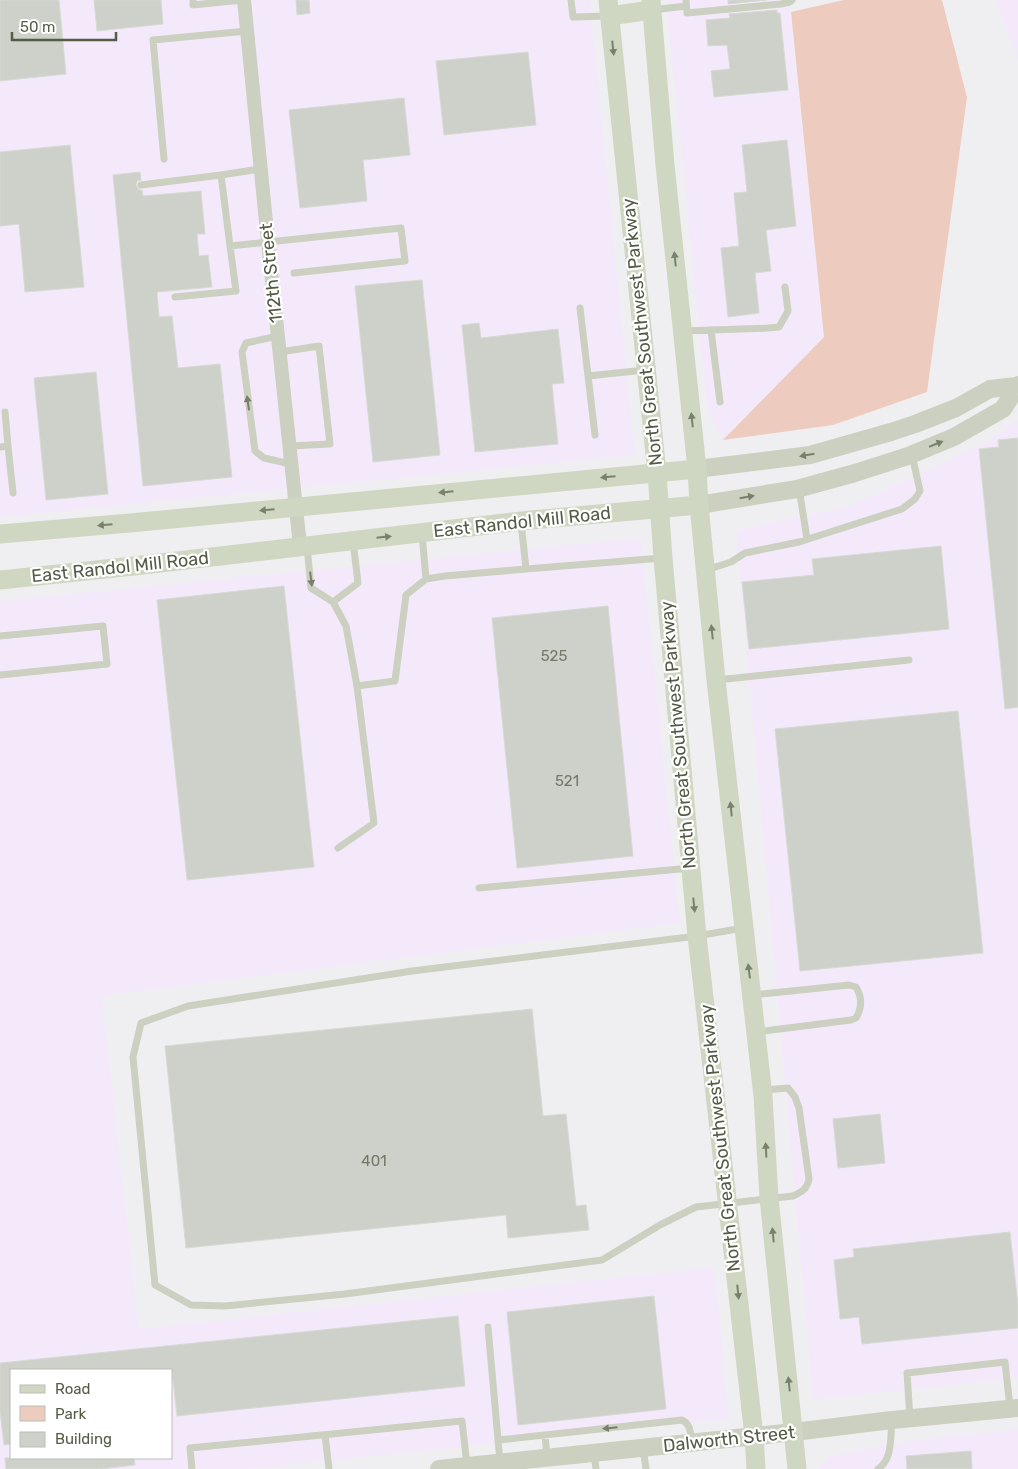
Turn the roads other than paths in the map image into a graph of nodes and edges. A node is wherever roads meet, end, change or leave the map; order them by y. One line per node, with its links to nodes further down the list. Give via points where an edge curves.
1 (193, 0): 2 (lane, via 193,5)
2 (243, 0): 8 (street, 112th Street)
3 (571, 0): 7 (lane, via 573,17)
4 (792, 0): 5 (lane, via 781,4 687,13)
5 (686, 3): 6 (lane)
6 (652, 5): 7 (main road); 20 (main road, one-way to 6)
7 (609, 8): 23 (main road, North Great Southwest Parkway, one-way to 23)
8 (247, 31): 9 (lane, via 152,40); 10 (street, 112th Street)
9 (164, 159)
10 (260, 169): 11 (lane); 13 (street, 112th Street)
11 (221, 175): 12 (lane); 14 (lane)
12 (141, 185)
13 (268, 242): 14 (lane); 15 (lane, via 402,228 405,261); 21 (street, 112th Street)
14 (230, 246): 17 (lane, via 236,291)
15 (294, 273)
16 (785, 287): 19 (lane, via 788,311 779,326)
17 (175, 297)
18 (580, 308): 24 (lane)
19 (711, 330): 20 (lane); 26 (lane)
20 (682, 331): 34 (main road, one-way to 20)
21 (278, 336): 22 (street, 112th Street); 33 (lane, one-way to 21, via 264,458 255,451 242,352 246,343)
22 (280, 352): 30 (street, 112th Street); 30 (lane, via 319,346 330,444)
23 (646, 370): 24 (lane); 35 (main road, North Great Southwest Parkway)
24 (588, 376): 28 (lane)
25 (1017, 386): 32 (street, East Randol Mill Road, one-way to 25, via 954,437 1003,409); 34 (street, East Randol Mill Road, one-way to 34, via 990,389 956,408 915,424 810,455)
26 (720, 402)
27 (5, 412): 29 (lane)
28 (595, 435)
29 (8, 446): 31 (lane); 37 (lane)
30 (290, 446): 33 (street, 112th Street)
31 (0, 447)
32 (912, 454): 36 (street, East Randol Mill Road); 44 (lane, via 920,491 915,499 902,509)
33 (292, 464): 39 (street, 112th Street)
34 (697, 469): 35 (main road, East Randol Mill Road); 38 (main road)
35 (657, 473): 39 (main road, East Randol Mill Road, one-way to 39); 40 (main road, North Great Southwest Parkway)
36 (799, 488): 38 (street, East Randol Mill Road, one-way to 36); 44 (lane)
37 (13, 493)
38 (699, 505): 40 (main road, East Randol Mill Road); 49 (main road)
39 (296, 507): 43 (main road, East Randol Mill Road, one-way to 43); 46 (street, 112th Street)
40 (659, 508): 41 (main road, East Randol Mill Road); 47 (main road, North Great Southwest Parkway)
41 (521, 521): 42 (main road, East Randol Mill Road); 48 (lane)
42 (422, 533): 45 (main road, East Randol Mill Road, one-way to 42); 50 (lane)
43 (0, 534)
44 (807, 539): 49 (lane, via 745,553 731,562)
45 (353, 541): 46 (main road, East Randol Mill Road); 52 (lane, via 358,583)
46 (304, 546): 51 (main road, East Randol Mill Road); 52 (lane, one-way to 52, via 311,588)
47 (663, 558): 48 (lane); 59 (main road, North Great Southwest Parkway)
48 (526, 569): 50 (lane)
49 (705, 570): 56 (main road, one-way to 49)
50 (426, 579): 57 (lane, via 406,595 395,681)
51 (0, 580)
52 (332, 602): 57 (lane, via 346,626)
53 (0, 636): 55 (lane, via 103,626 107,664)
54 (908, 660): 56 (lane)
55 (0, 675)
56 (716, 680): 61 (main road, one-way to 56)
57 (357, 686): 58 (lane, via 374,823)
58 (338, 848)
59 (690, 868): 60 (lane); 62 (main road, North Great Southwest Parkway, one-way to 62)
60 (479, 888)
61 (744, 928): 62 (lane); 63 (main road, one-way to 61)
62 (697, 936): 67 (main road, North Great Southwest Parkway); 67 (lane, via 383,975 188,1006 141,1023 133,1057 155,1285 191,1305 225,1306 345,1294 602,1260 696,1207)
63 (752, 995): 64 (main road); 64 (lane, via 849,985 856,987 861,1009 851,1020)
64 (756, 1032): 65 (main road)
65 (763, 1090): 66 (main road, one-way to 65); 66 (lane, via 788,1088 795,1097 809,1178 803,1192)
66 (769, 1198): 67 (lane); 72 (main road, one-way to 66)
67 (728, 1203): 75 (main road, North Great Southwest Parkway, one-way to 75)
68 (488, 1327): 76 (lane)
69 (1014, 1408): 70 (street, Dalworth Street); 70 (lane, via 1004,1362 907,1373)
70 (910, 1418): 71 (street, Dalworth Street)
71 (892, 1420): 72 (street, Dalworth Street); 89 (lane, via 888,1458)
72 (794, 1432): 75 (street, Dalworth Street); 88 (main road)
73 (325, 1435): 82 (lane, via 462,1422); 83 (lane, via 190,1448); 84 (lane)
74 (545, 1435): 76 (lane); 77 (lane, one-way to 74, via 689,1426 682,1420); 79 (lane)
75 (754, 1436): 77 (street, Dalworth Street); 87 (main road, North Great Southwest Parkway)
76 (498, 1440): 81 (lane)
77 (692, 1442): 78 (street, Dalworth Street)
78 (642, 1448): 80 (street, Dalworth Street); 86 (lane)
79 (547, 1458): 80 (street, Dalworth Street); 81 (street, Dalworth Street)
80 (595, 1461)
81 (500, 1463): 82 (street, Dalworth Street)
82 (478, 1467): 85 (street, Dalworth Street)
83 (192, 1469)
84 (329, 1469)
85 (439, 1469)
86 (646, 1469)
87 (756, 1469)
88 (797, 1469)
89 (878, 1469)

